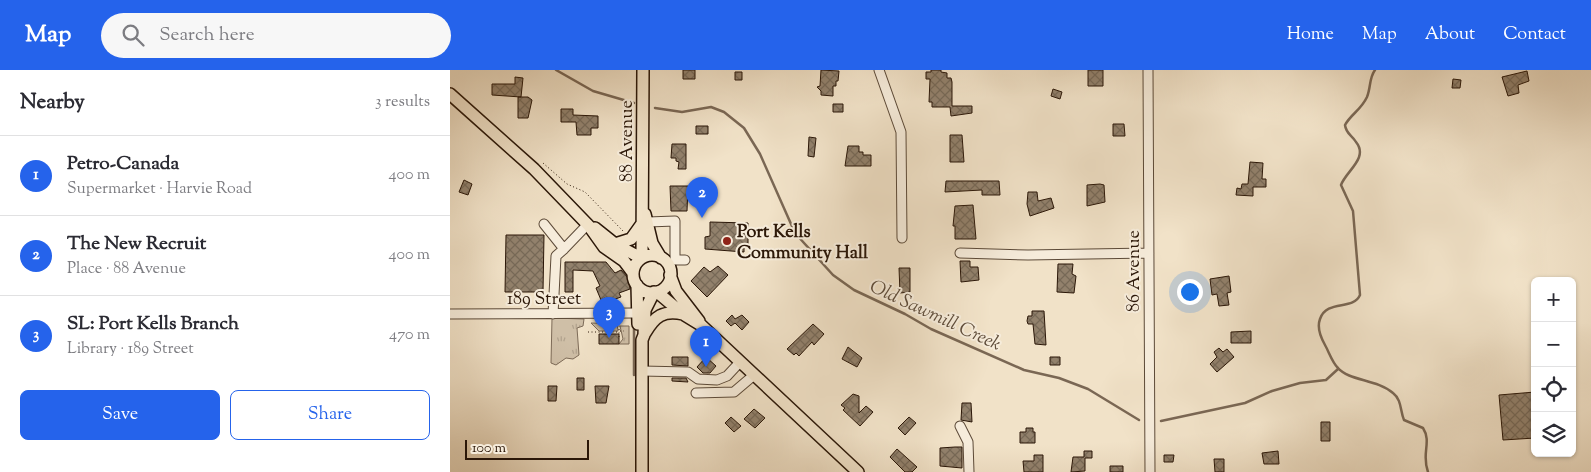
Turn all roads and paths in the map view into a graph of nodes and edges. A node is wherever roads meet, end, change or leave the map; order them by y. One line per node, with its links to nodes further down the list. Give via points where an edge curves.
1 (643, 70): 6 (main road, 88 Avenue)
2 (879, 70): 10 (street, via 901,132)
3 (1148, 70): 14 (street, 86 Avenue)
4 (450, 94): 8 (main road, via 534,169)
5 (541, 162): 9 (path, via 567,184 585,192)
6 (644, 220): 11 (main road, via 631,239); 15 (main road, 88 Avenue); 16 (main road, 88 Avenue); 17 (street, via 675,221 675,260)
7 (544, 224): 12 (street)
8 (589, 225): 11 (main road); 12 (street); 18 (main road, via 604,246 624,261)
9 (629, 237)
10 (902, 238)
11 (615, 244): 15 (main road)
12 (564, 249): 24 (street, via 556,256)
13 (960, 253): 14 (street, via 1056,256)
14 (1149, 253): 41 (street, 86 Avenue)
15 (642, 257): 16 (main road, via 653,255); 18 (main road)
16 (661, 258): 19 (main road, via 668,265)
17 (685, 260)
18 (633, 274): 20 (main road)
19 (670, 275): 21 (main road, via 666,285); 27 (main road, via 676,291)
20 (637, 285): 21 (main road, via 644,291); 22 (main road)
21 (655, 292): 25 (main road); 32 (main road, via 645,310)
22 (638, 313): 24 (street, 189 Street); 32 (main road, via 638,328)
23 (450, 314): 24 (street, 189 Street)
24 (553, 314)
25 (683, 314): 27 (main road); 32 (main road, via 663,313 652,320)
26 (619, 318): 28 (path)
27 (701, 325): 33 (main road)
28 (619, 331): 29 (path); 30 (path); 31 (path)
29 (624, 331)
30 (588, 332)
31 (618, 337)
32 (643, 337): 34 (main road)
33 (740, 362): 34 (street, via 727,376 717,380 698,380 688,372); 35 (main road)
34 (642, 371): 38 (main road)
35 (754, 375): 36 (street, via 734,392); 39 (main road)
36 (696, 393)
37 (960, 426): 40 (street, via 968,442)
38 (642, 472)
39 (858, 472)
40 (969, 472)
41 (1150, 472)

